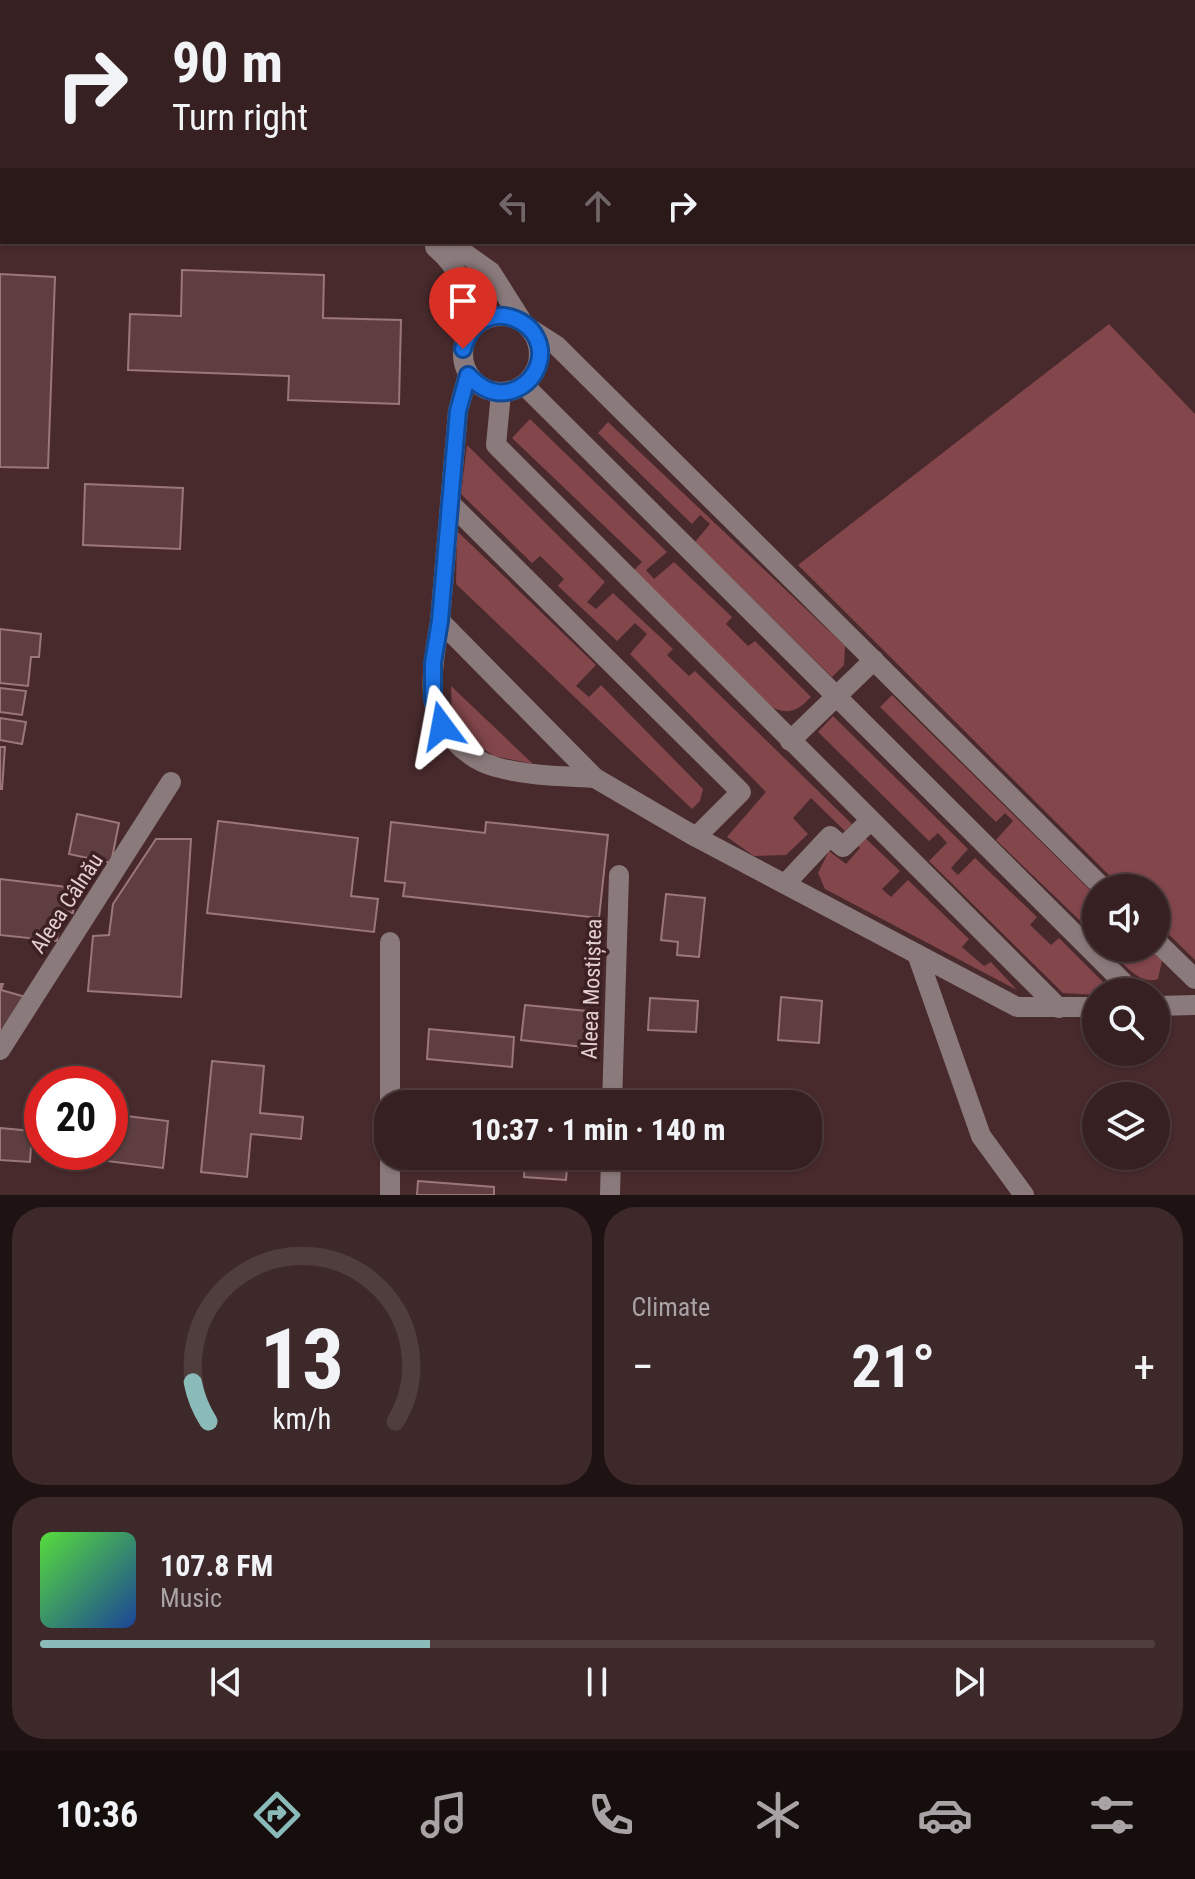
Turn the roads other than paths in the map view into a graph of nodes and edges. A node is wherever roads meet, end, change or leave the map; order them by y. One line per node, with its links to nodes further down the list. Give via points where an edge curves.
1 (431, 244): 4 (street, via 454,263 465,292)
2 (441, 244): 3 (street, via 491,272)
3 (527, 326): 4 (street, via 497,315 484,319); 6 (street, via 540,353 533,377); 10 (street, via 557,346)
4 (466, 337): 5 (street, via 463,363)
5 (468, 375): 7 (street); 8 (street, via 458,411)
6 (524, 385): 7 (street); 11 (street)
7 (501, 393): 12 (street, via 496,445)
8 (451, 504): 9 (street); 16 (street, via 741,792)
9 (440, 621): 13 (street); 13 (street, via 433,699 442,726 461,747 494,767)
10 (874, 660): 11 (street); 17 (street)
11 (836, 697): 12 (street); 23 (street)
12 (790, 741): 15 (street)
13 (595, 778): 16 (street)
14 (171, 782): 29 (street, Aleea Câlnău)
15 (870, 821): 19 (street, via 843,847 830,836); 28 (street)
16 (696, 837): 19 (street)
17 (1089, 874)
18 (619, 875): 31 (street, Aleea Mostiștea)
19 (785, 884): 21 (street)
20 (390, 942): 30 (street)
21 (917, 954): 28 (street, via 1017,1007); 36 (street, via 981,1136)
22 (1170, 955): 24 (street)
23 (1119, 978)
24 (1195, 979)
25 (1195, 1005): 26 (street)
26 (1170, 1006)
27 (1082, 1007): 28 (street)
28 (1059, 1008)
29 (0, 1050)
30 (390, 1090)
31 (612, 1090)
32 (390, 1170): 34 (street)
33 (611, 1170): 35 (street)
34 (390, 1195)
35 (610, 1195)
36 (1024, 1195)

